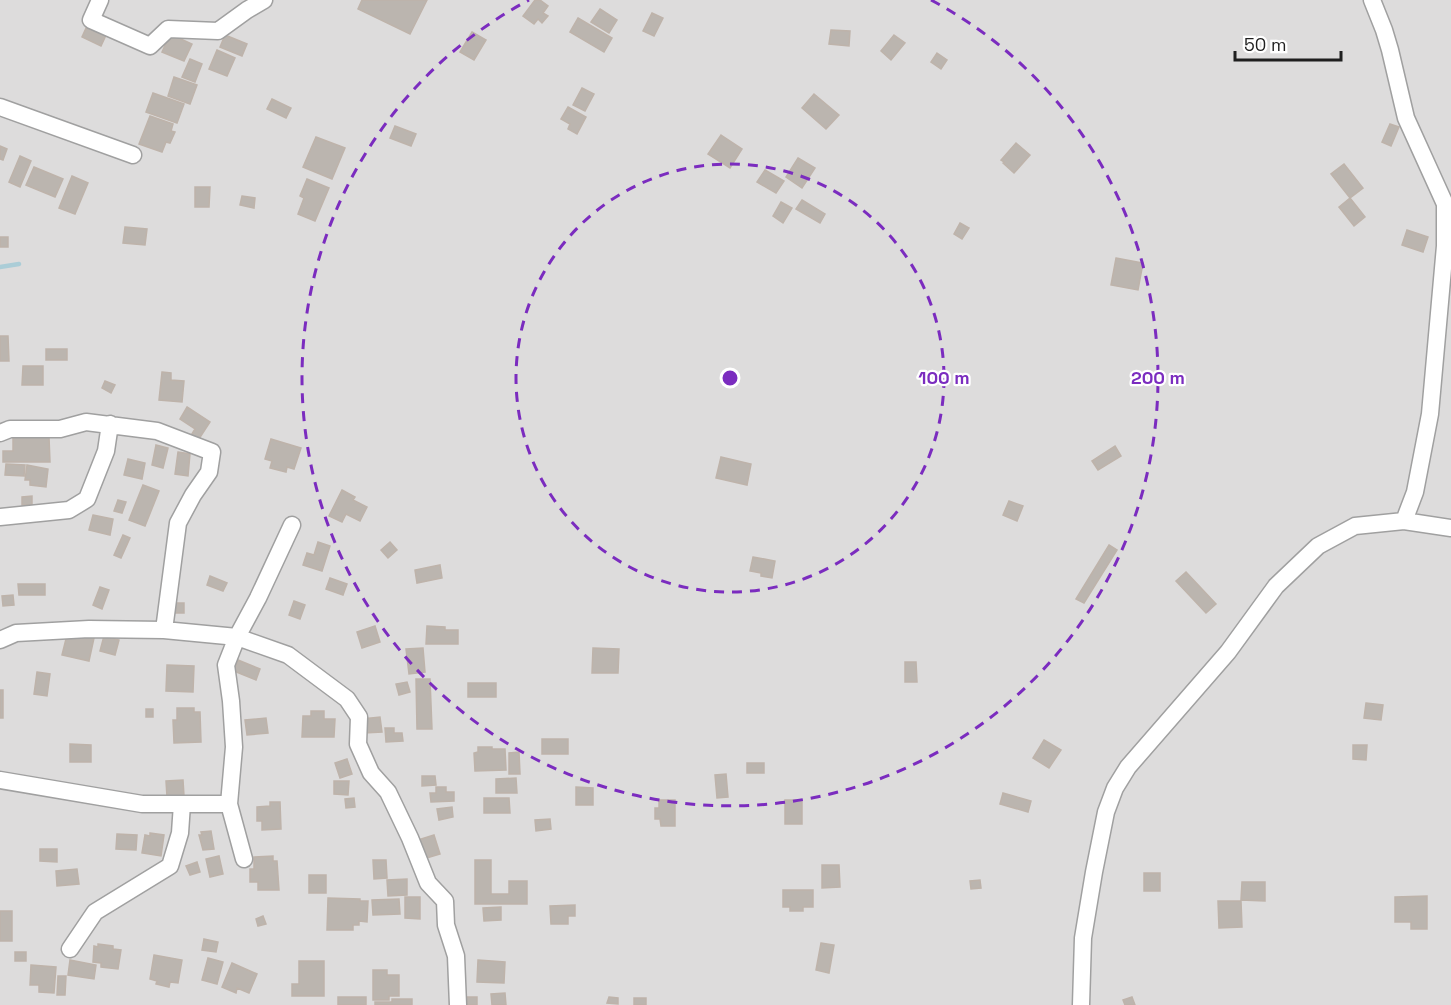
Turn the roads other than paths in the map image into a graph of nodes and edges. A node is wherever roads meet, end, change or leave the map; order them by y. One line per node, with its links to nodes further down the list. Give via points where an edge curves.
1 (100, 0): 2 (street, via 91,20 150,46 168,29 218,31)
2 (264, 0)
3 (1372, 0): 9 (street, via 1390,50 1406,118 1445,204 1430,414 1415,492)
4 (0, 107): 5 (street)
5 (133, 155)
6 (110, 424): 7 (street, via 86,422 60,429 10,429); 8 (street, via 106,451 87,499 69,510); 12 (street, via 157,431 212,452 209,472 178,523)
7 (0, 433)
8 (0, 517)
9 (1404, 521): 11 (street); 21 (street, via 1355,526 1318,546 1276,586 1228,652 1128,767 1106,812 1096,862 1083,938)
10 (292, 525): 13 (street)
11 (1451, 528)
12 (164, 630): 13 (street); 14 (street, via 16,633)
13 (237, 637): 17 (street, via 226,665 234,747); 20 (street, via 288,655 347,699 359,717 358,744 371,773 388,792 428,883 445,901 446,926 456,956)
14 (0, 640)
15 (0, 780): 16 (street, via 142,804)
16 (182, 804): 17 (street); 19 (street, via 180,833 170,866 95,912)
17 (229, 804): 18 (street)
18 (244, 859)
19 (70, 949)
20 (458, 1005)
21 (1081, 1005)

